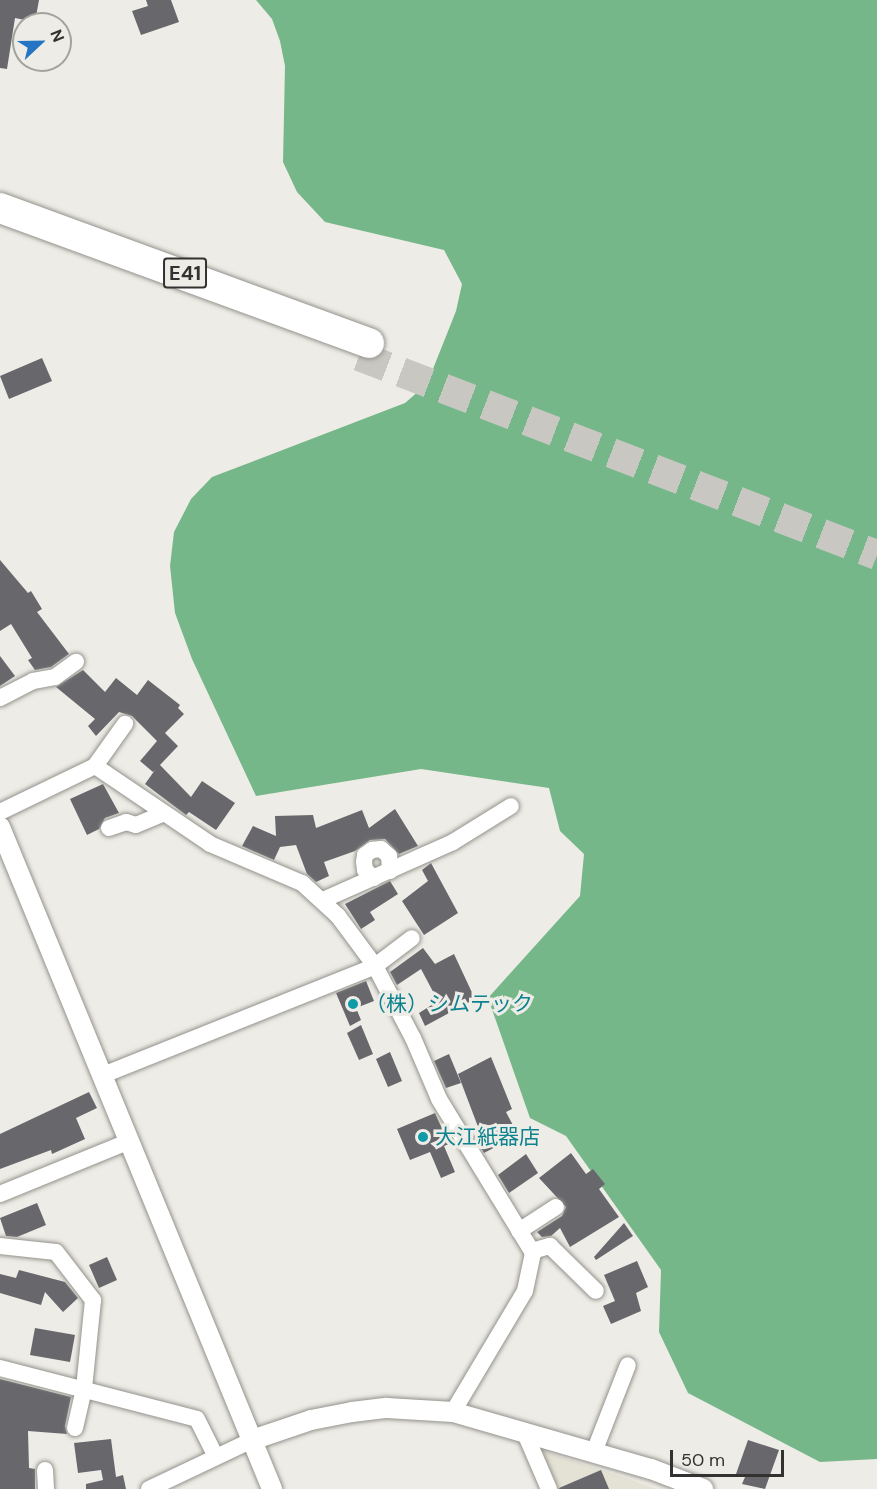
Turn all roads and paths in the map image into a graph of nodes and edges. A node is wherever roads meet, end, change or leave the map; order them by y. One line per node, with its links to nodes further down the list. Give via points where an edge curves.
1 (0, 208): 2 (highway, E41, via 364,349)
2 (0, 223)
3 (76, 662): 4 (street, via 55,676 33,681)
4 (0, 698)
5 (125, 724): 6 (street)
6 (95, 766): 8 (street); 9 (street)
7 (511, 806): 12 (street, via 453,842)
8 (0, 812)
9 (162, 814): 11 (street, via 136,825 126,822); 14 (street, via 210,844 302,883)
10 (0, 827): 17 (street)
11 (109, 828)
12 (390, 871): 13 (street); 13 (street, via 389,856 381,849 372,850 365,855 364,862 365,870)
13 (374, 878): 14 (street)
14 (323, 900): 16 (street)
15 (412, 938): 16 (street)
16 (375, 966): 17 (street); 21 (street, via 414,1038 439,1099)
17 (103, 1075): 18 (street)
18 (130, 1141): 19 (street); 31 (street)
19 (0, 1194)
20 (556, 1207): 21 (street)
21 (519, 1231): 23 (street)
22 (0, 1246): 27 (street, via 56,1252 93,1300)
23 (532, 1251): 24 (street, via 550,1246); 28 (street, via 525,1291)
24 (596, 1291)
25 (628, 1365): 32 (street)
26 (0, 1368): 27 (street)
27 (84, 1389): 29 (street); 33 (street, via 197,1419)
28 (453, 1412): 30 (street); 31 (street, via 387,1408 352,1412 311,1420)
29 (75, 1428)
30 (524, 1431): 32 (street); 38 (street)
31 (252, 1440): 33 (street); 37 (street)
32 (594, 1452): 39 (street)
33 (215, 1455): 36 (street)
34 (45, 1470): 35 (street)
35 (46, 1489)
36 (149, 1489)
37 (273, 1489)
38 (549, 1489)
39 (703, 1489)

